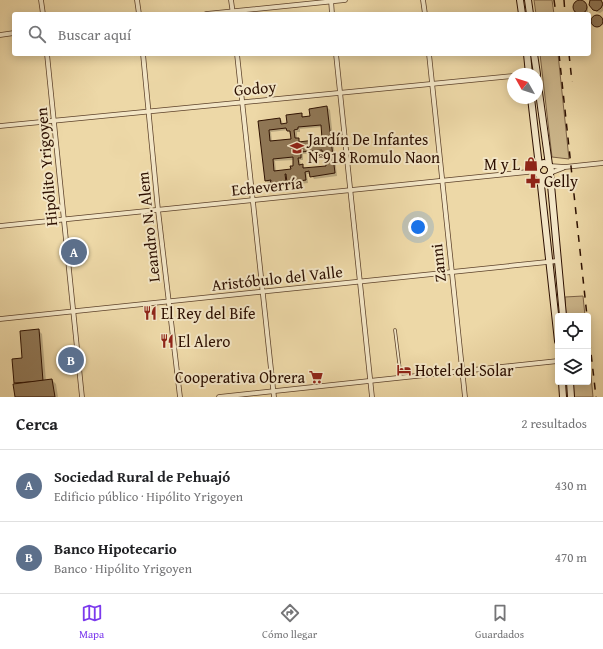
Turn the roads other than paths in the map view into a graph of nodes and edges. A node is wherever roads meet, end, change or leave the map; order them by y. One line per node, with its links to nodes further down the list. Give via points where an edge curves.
1 (41, 0): 9 (street)
2 (137, 0): 10 (street)
3 (231, 0): 11 (street)
4 (345, 0): 8 (street)
5 (423, 0): 14 (street)
6 (520, 0): 15 (main road)
7 (528, 0): 16 (main road)
8 (331, 1): 12 (street); 13 (street)
9 (43, 12)
10 (139, 12)
11 (233, 12)
12 (241, 12)
13 (332, 12)
14 (425, 12)
15 (522, 12)
16 (530, 12)
17 (12, 33): 18 (street)
18 (0, 35)
19 (47, 56): 35 (street, Hipólito Yrigoyen)
20 (143, 56): 34 (street, Leandro N. Alem)
21 (237, 56): 31 (street)
22 (336, 56): 30 (street)
23 (429, 56): 29 (street, Zanni)
24 (526, 56): 26 (main road)
25 (534, 56): 27 (main road)
26 (528, 68)
27 (535, 68)
28 (507, 77): 29 (street, Godoy)
29 (432, 84): 30 (street, Godoy); 42 (street, Zanni)
30 (340, 94): 31 (street, Godoy); 43 (street)
31 (241, 101): 34 (street, Godoy); 44 (street)
32 (532, 104): 40 (main road)
33 (541, 104): 38 (main road)
34 (149, 111): 35 (street, Godoy); 45 (street, Leandro N. Alem)
35 (54, 120): 36 (street, Godoy); 46 (street, Hipólito Yrigoyen)
36 (0, 126)
37 (603, 163): 39 (street)
38 (549, 166): 39 (street); 40 (main road, via 543,164); 41 (main road)
39 (565, 167): 41 (street)
40 (539, 171): 41 (main road, via 545,177); 42 (street, Echeverría); 49 (main road)
41 (550, 173): 48 (main road)
42 (441, 180): 43 (street, Echeverría); 50 (street, Zanni)
43 (350, 190): 44 (street, Echeverría); 51 (street)
44 (252, 200): 45 (street, Echeverría); 52 (street)
45 (158, 210): 46 (street, Echeverría); 53 (street, Leandro N. Alem)
46 (63, 220): 47 (street, Echeverría); 54 (street, Hipólito Yrigoyen)
47 (0, 226)
48 (557, 261): 49 (street, Aristóbulo del Valle); 55 (main road)
49 (548, 262): 50 (street, Aristóbulo del Valle); 56 (main road)
50 (452, 272): 51 (street, Aristóbulo del Valle); 60 (street, Zanni)
51 (360, 282): 52 (street, Aristóbulo del Valle); 62 (street)
52 (262, 292): 53 (street, Aristóbulo del Valle); 65 (street)
53 (168, 302): 54 (street, Aristóbulo del Valle); 67 (street, Leandro N. Alem)
54 (73, 312): 57 (street, Aristóbulo del Valle); 66 (street, Hipólito Yrigoyen)
55 (563, 313)
56 (555, 317)
57 (0, 319)
58 (395, 330): 61 (lane)
59 (555, 361): 60 (street)
60 (463, 371): 61 (street); 71 (street, Zanni)
61 (401, 378): 62 (street)
62 (370, 381): 65 (street); 70 (street)
63 (562, 385): 72 (main road)
64 (570, 385): 73 (main road)
65 (273, 391): 68 (street); 69 (street)
66 (82, 397)
67 (180, 397)
68 (219, 397)
69 (274, 397)
70 (372, 397)
71 (465, 397)
72 (564, 397)
73 (571, 397)

